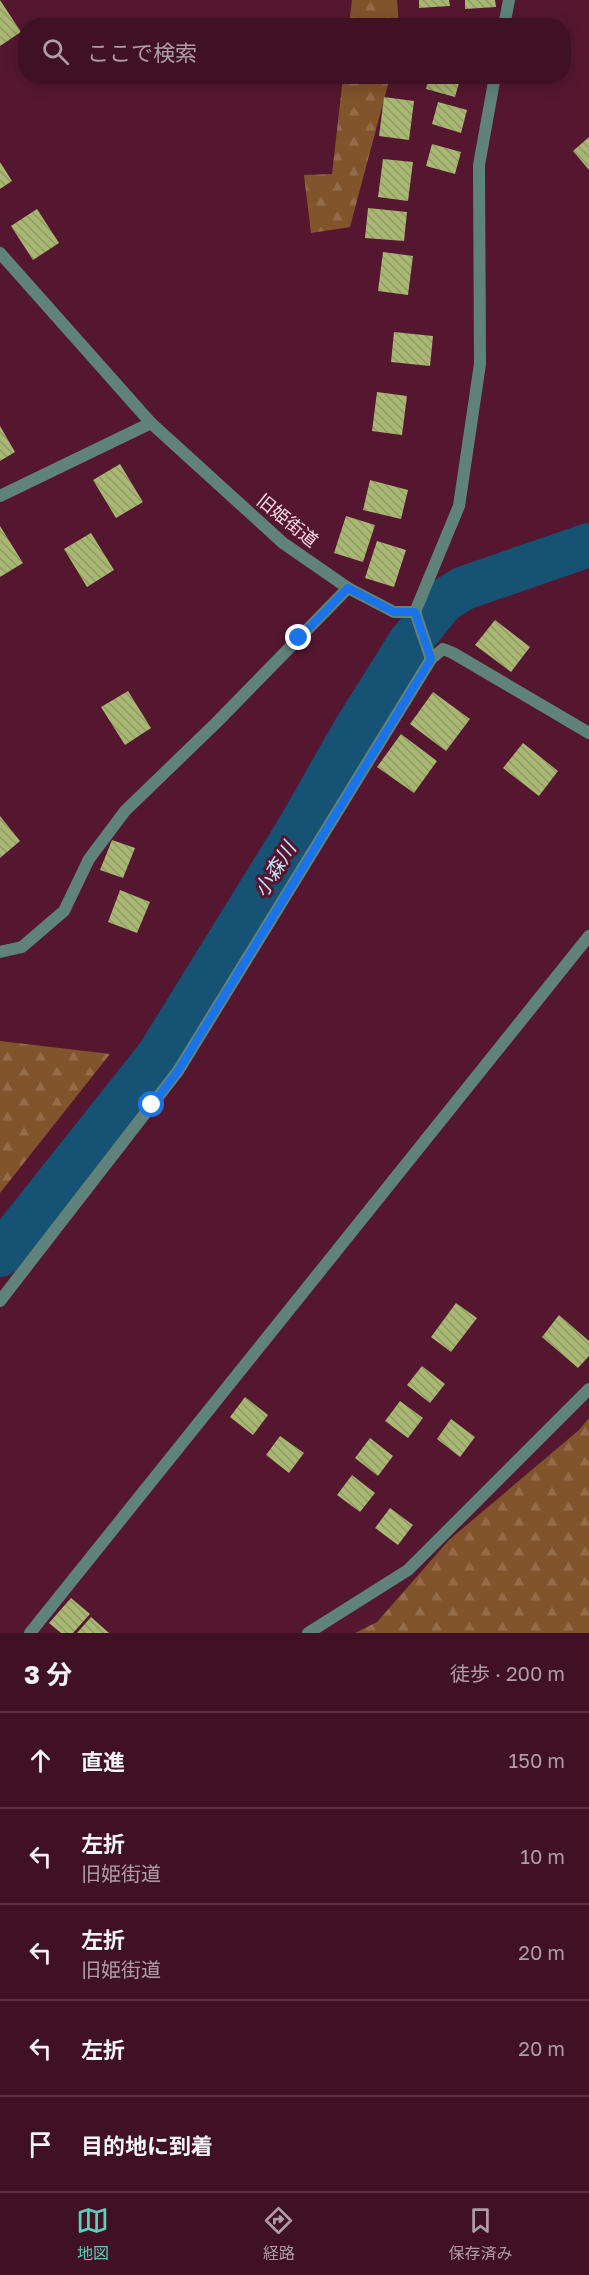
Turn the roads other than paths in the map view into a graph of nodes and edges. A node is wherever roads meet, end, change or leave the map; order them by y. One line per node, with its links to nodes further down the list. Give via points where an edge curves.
1 (508, 0): 2 (street)
2 (505, 18)
3 (494, 84): 8 (street, via 479,165 480,364 459,506)
4 (0, 253): 5 (street, 旧姫街道)
5 (151, 423): 6 (street); 7 (street, 旧姫街道, via 283,543)
6 (0, 496)
7 (348, 588): 8 (street, 旧姫街道, via 394,612); 12 (street, via 124,811 89,859 64,910 22,947)
8 (415, 612): 9 (street)
9 (431, 659): 10 (street, via 443,649 453,653); 13 (street, via 178,1071)
10 (589, 733)
11 (589, 936): 15 (street)
12 (0, 952)
13 (0, 1301)
14 (589, 1389): 16 (street, via 408,1570)
15 (30, 1633)
16 (308, 1633)

